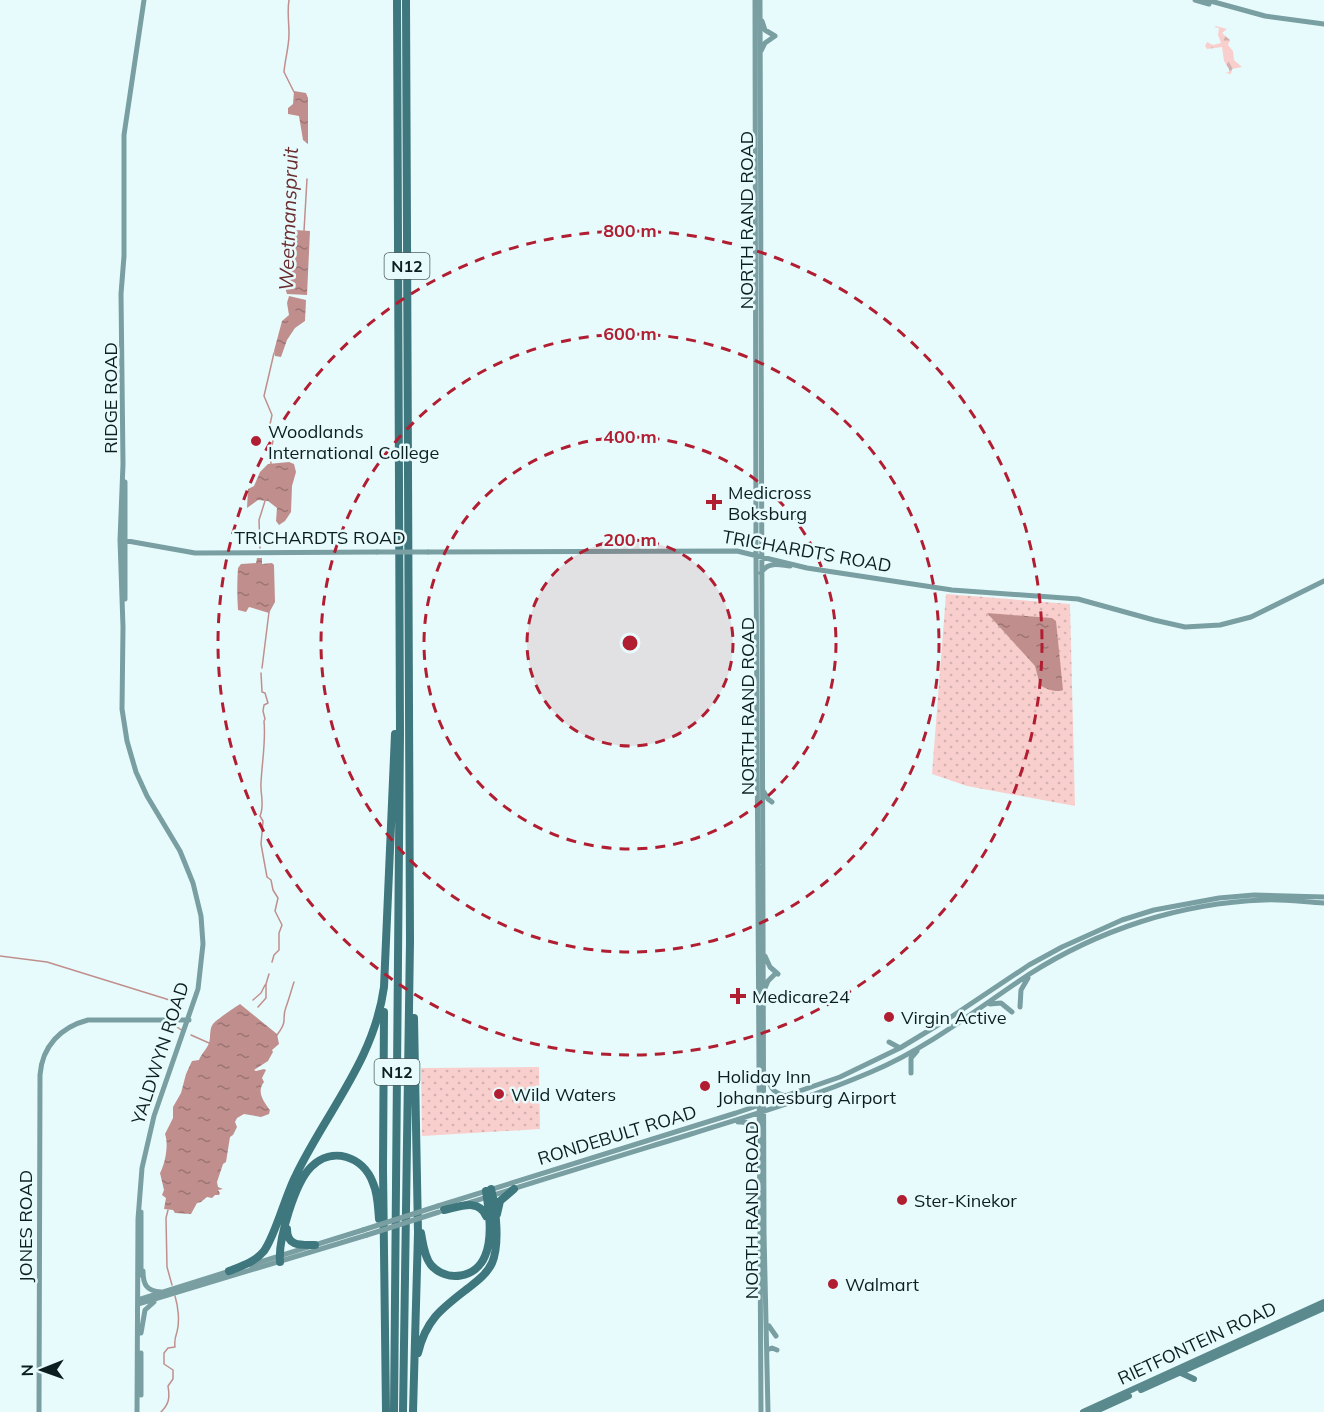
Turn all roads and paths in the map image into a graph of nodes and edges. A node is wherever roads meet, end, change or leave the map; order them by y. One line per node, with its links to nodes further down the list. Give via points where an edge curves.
1 (144, 0): 10 (main road, RIDGE ROAD, via 124,135)
2 (397, 0): 18 (highway, N12)
3 (406, 0): 26 (highway, N12)
4 (1195, 0): 7 (main road)
5 (1207, 0): 7 (main road)
6 (758, 2): 9 (main road, NORTH RAND ROAD); 9 (main road, via 764,27 775,36); 15 (main road, NORTH RAND ROAD)
7 (1249, 12): 8 (main road)
8 (1324, 24)
9 (760, 53): 15 (main road, NORTH RAND ROAD, via 763,481)
10 (124, 256): 11 (main road, RIDGE ROAD); 12 (main road, RIDGE ROAD)
11 (125, 522): 12 (main road, RIDGE ROAD); 13 (main road, via 127,533)
12 (122, 540): 13 (main road, TRICHARDTS ROAD); 16 (main road, YALDWYN ROAD); 35 (main road, YALDWYN ROAD, via 122,703 127,741 141,783 185,860 201,916 200,976)
13 (135, 542): 14 (main road, TRICHARDTS ROAD)
14 (145, 544): 15 (main road, TRICHARDTS ROAD, bridge, via 195,553 720,549); 16 (main road, via 130,548)
15 (758, 555): 17 (main road, TRICHARDTS ROAD); 19 (main road, NORTH RAND ROAD); 21 (main road, NORTH RAND ROAD)
16 (125, 556): 35 (main road, YALDWYN ROAD, via 125,709 129,740 143,783 191,870 204,923 203,973)
17 (807, 568): 19 (main road, via 769,565); 20 (main road, TRICHARDTS ROAD, via 952,590 1078,599 1185,627 1241,620)
18 (398, 569): 29 (highway, via 396,728); 82 (highway, N12)
19 (761, 573): 21 (main road, NORTH RAND ROAD)
20 (1324, 583)
21 (760, 703): 22 (main road, NORTH RAND ROAD); 42 (main road, NORTH RAND ROAD)
22 (763, 787): 23 (main road); 27 (main road, NORTH RAND ROAD)
23 (772, 802)
24 (1324, 897): 39 (main road, RONDEBULT ROAD, via 1262,894 1219,898 1122,920 1029,965)
25 (1324, 903): 28 (main road, RONDEBULT ROAD, via 1221,903 1156,916 1097,938)
26 (410, 941): 51 (highway); 83 (highway, N12)
27 (764, 955): 30 (main road, NORTH RAND ROAD); 30 (main road, via 777,973)
28 (1030, 974): 31 (main road, RONDEBULT ROAD); 32 (main road, via 1021,990)
29 (384, 987): 56 (highway, via 381,1010 367,1051 296,1174); 65 (highway)
30 (764, 989): 40 (main road, NORTH RAND ROAD)
31 (984, 1006): 33 (main road, via 1001,1003); 38 (main road, RONDEBULT ROAD)
32 (1020, 1007)
33 (1012, 1012)
34 (174, 1019): 35 (main road); 36 (main road); 79 (main road, JONES ROAD, via 88,1020 68,1027 52,1042 43,1060)
35 (189, 1020): 36 (main road, YALDWYN ROAD); 61 (main road, YALDWYN ROAD, via 146,1155)
36 (185, 1029): 67 (main road, YALDWYN ROAD, via 154,1116 144,1160 138,1209)
37 (889, 1042): 39 (main road)
38 (925, 1044): 41 (main road, via 911,1058); 45 (main road, RONDEBULT ROAD, via 873,1071)
39 (900, 1048): 43 (main road, RONDEBULT ROAD, via 846,1075)
40 (765, 1061): 43 (main road, via 771,1088); 44 (main road, NORTH RAND ROAD)
41 (911, 1073)
42 (758, 1090): 44 (main road, NORTH RAND ROAD); 46 (main road, via 751,1105)
43 (789, 1096): 44 (main road, RONDEBULT ROAD)
44 (762, 1105): 45 (main road, NORTH RAND ROAD); 46 (main road, RONDEBULT ROAD)
45 (762, 1112): 47 (main road, RONDEBULT ROAD); 48 (main road, NORTH RAND ROAD); 53 (main road, NORTH RAND ROAD)
46 (736, 1113): 50 (main road, RONDEBULT ROAD)
47 (730, 1123): 48 (main road, via 752,1126); 49 (main road, RONDEBULT ROAD)
48 (759, 1150): 85 (main road, NORTH RAND ROAD)
49 (514, 1189): 50 (main road, RONDEBULT ROAD); 59 (highway, via 498,1206)
50 (489, 1193): 54 (main road, RONDEBULT ROAD); 57 (highway); 59 (highway)
51 (417, 1196): 57 (highway, via 425,1253 432,1266 444,1274 463,1276 481,1264 487,1251); 78 (highway)
52 (771, 1197): 53 (main road)
53 (765, 1204): 69 (main road, NORTH RAND ROAD)
54 (441, 1209): 57 (highway, via 478,1206); 58 (main road, RONDEBULT ROAD, bridge)
55 (288, 1218): 60 (highway, via 287,1236 292,1243); 62 (highway); 65 (highway, via 303,1179 323,1158 347,1156 362,1165 374,1185)
56 (277, 1221): 62 (highway, via 273,1241); 63 (highway, via 262,1253)
57 (489, 1226)
58 (365, 1232): 60 (main road, RONDEBULT ROAD); 62 (main road, RONDEBULT ROAD)
59 (496, 1240): 78 (highway, via 488,1269 442,1309 425,1330)
60 (315, 1245): 62 (main road, RONDEBULT ROAD)
61 (141, 1257): 66 (main road, via 144,1284 151,1291); 67 (main road, YALDWYN ROAD)
62 (278, 1259): 63 (main road, RONDEBULT ROAD); 64 (main road, RONDEBULT ROAD)
63 (229, 1271): 64 (main road, RONDEBULT ROAD)
64 (178, 1290): 66 (main road, RONDEBULT ROAD)
65 (384, 1292): 81 (highway)
66 (166, 1294): 67 (main road, RONDEBULT ROAD); 71 (main road, via 145,1310)
67 (139, 1302): 71 (main road, YALDWYN ROAD); 80 (main road, YALDWYN ROAD)
68 (1324, 1302): 73 (main road, RIETFONTEIN ROAD)
69 (766, 1306): 72 (main road, via 769,1326); 74 (main road, NORTH RAND ROAD)
70 (1324, 1308): 73 (main road, RIETFONTEIN ROAD)
71 (141, 1333): 80 (main road, YALDWYN ROAD)
72 (776, 1336)
73 (1254, 1337): 76 (main road, RIETFONTEIN ROAD); 87 (main road, RIETFONTEIN ROAD)
74 (767, 1350): 75 (main road); 86 (main road, NORTH RAND ROAD)
75 (777, 1350)
76 (1180, 1373): 77 (main road); 88 (main road, RIETFONTEIN ROAD)
77 (1194, 1379)
78 (413, 1399): 84 (highway)
79 (39, 1412)
80 (139, 1412)
81 (386, 1412)
82 (394, 1412)
83 (403, 1412)
84 (413, 1412)
85 (760, 1412)
86 (768, 1412)
87 (1083, 1412)
88 (1094, 1412)

